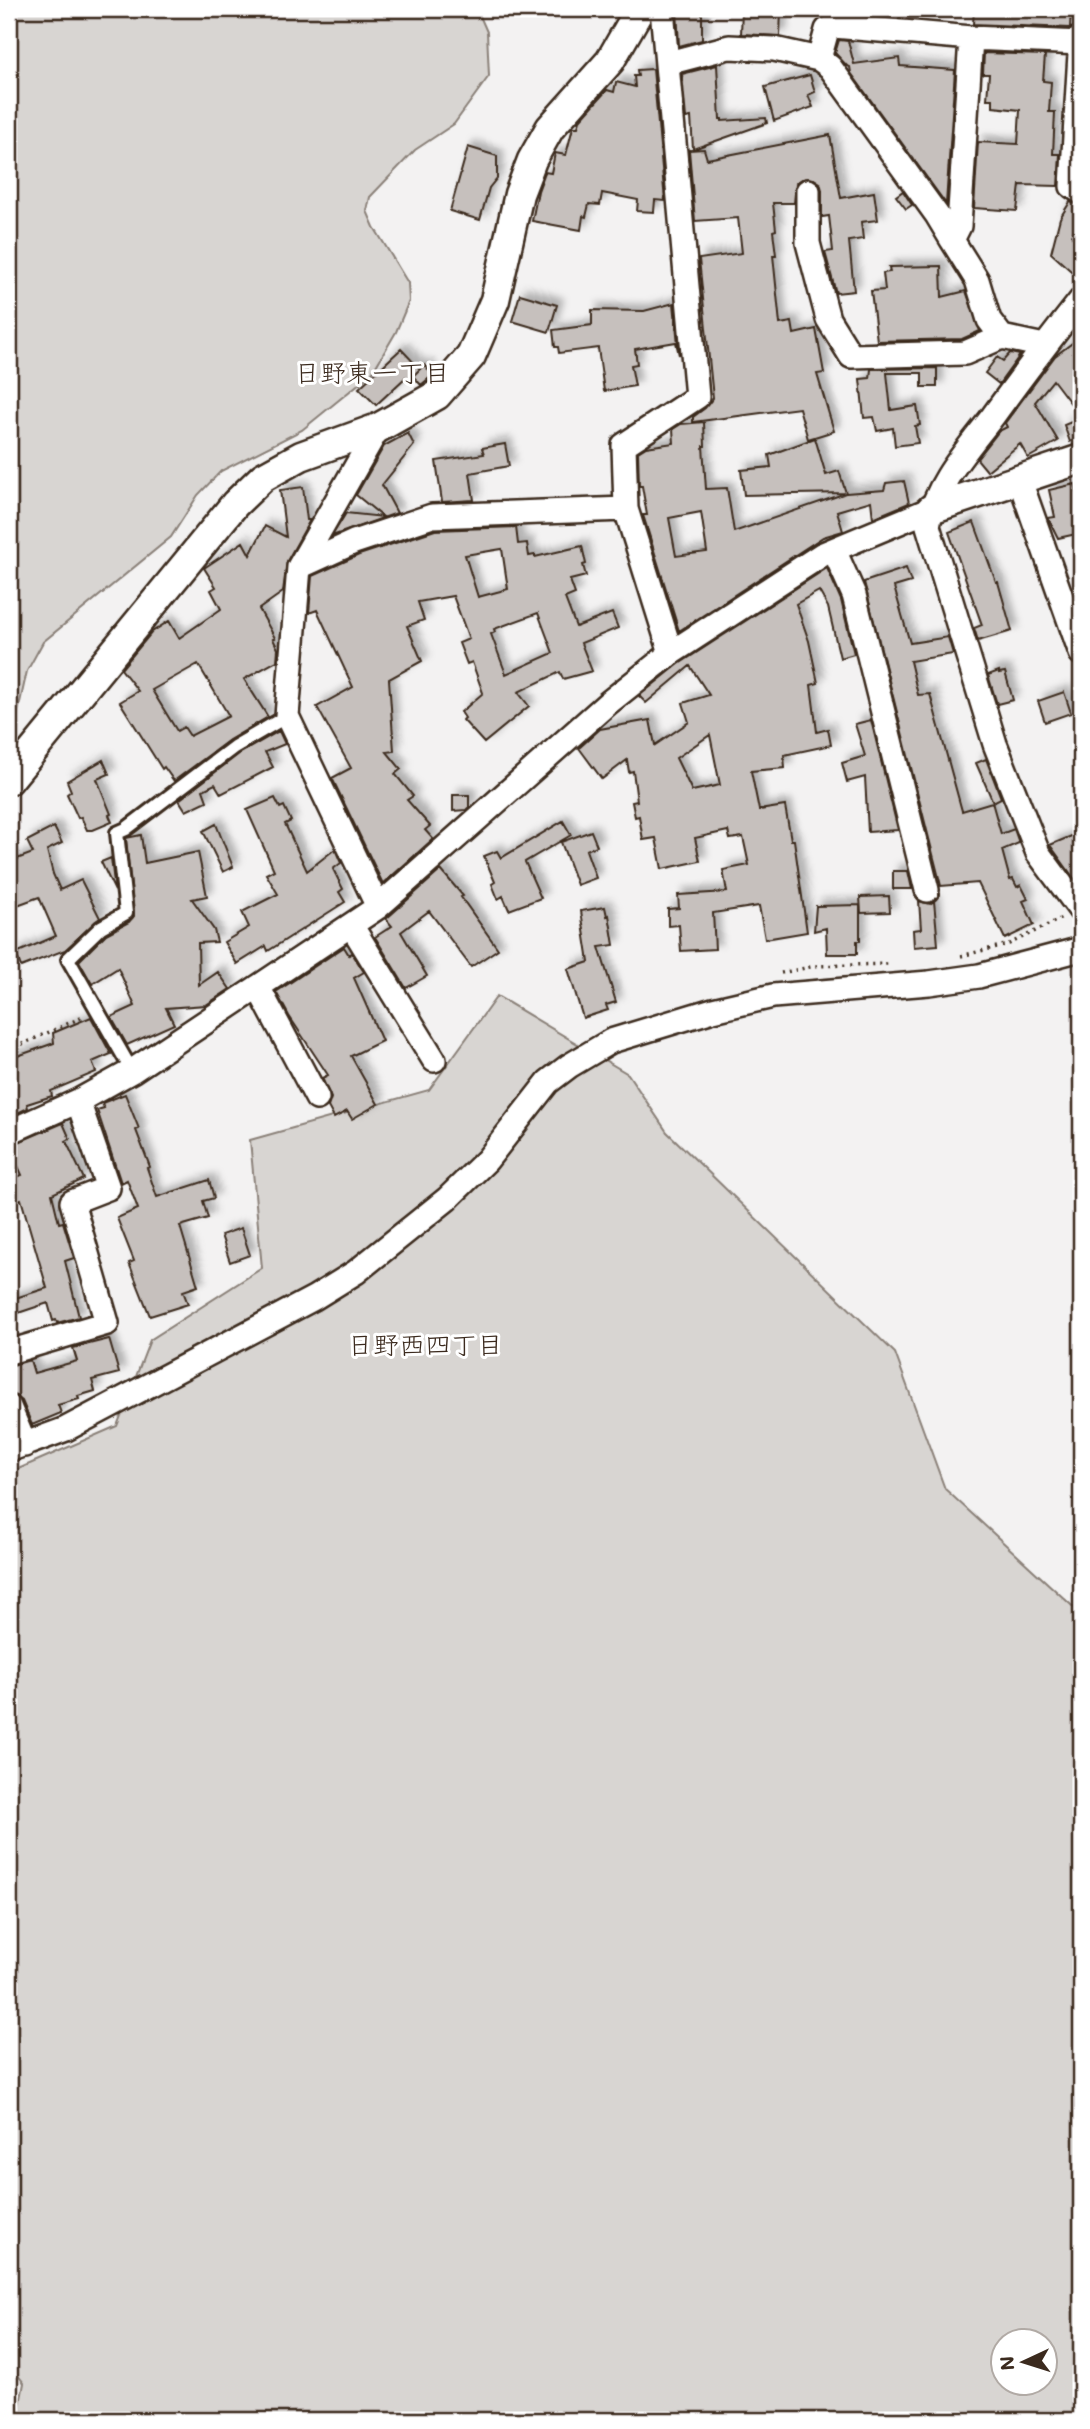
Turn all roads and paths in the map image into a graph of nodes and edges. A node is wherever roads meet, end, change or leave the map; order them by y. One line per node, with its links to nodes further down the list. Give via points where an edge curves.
1 (640, 9): 15 (street, via 610,61 550,128 533,160 519,194 495,300 471,356 437,395)
2 (662, 9): 8 (street)
3 (857, 18): 5 (street); 7 (street, via 827,30)
4 (1081, 37): 6 (street)
5 (971, 38): 6 (street); 11 (street, via 959,226)
6 (1081, 43): 10 (street, via 1072,186)
7 (819, 60): 8 (street, via 774,49 729,47); 11 (street, via 830,67)
8 (668, 63): 18 (street, via 697,397 624,445)
9 (808, 191): 13 (street, via 808,243 828,319 851,356 965,353)
10 (1081, 192)
11 (952, 240): 13 (street, via 977,279 989,320)
12 (1081, 302): 14 (street)
13 (1002, 337): 14 (street)
14 (1044, 346): 19 (street, via 947,477)
15 (378, 428): 21 (street); 25 (street, via 301,456 263,477 235,504)
16 (1081, 459): 17 (street)
17 (1019, 478): 19 (street); 23 (street)
18 (626, 509): 21 (street, via 432,516); 22 (street)
19 (931, 509): 20 (street); 28 (street, via 928,526 995,744 1038,853)
20 (834, 550): 22 (street); 26 (street, via 854,595)
21 (299, 566): 24 (street)
22 (671, 653): 27 (street)
23 (1081, 653)
24 (287, 716): 27 (street); 32 (lane, via 234,747 117,833 126,913 101,927 68,959)
25 (9, 780)
26 (927, 890)
27 (378, 906): 29 (street)
28 (1081, 911)
29 (351, 925): 31 (street); 34 (street)
30 (1081, 949): 41 (street, via 979,976 773,996 611,1041 548,1082 487,1160 447,1199 356,1272 66,1429)
31 (258, 987): 35 (street); 36 (street)
32 (97, 1011): 33 (path); 35 (lane)
33 (9, 1050)
34 (434, 1060)
35 (132, 1071): 37 (street)
36 (317, 1098)
37 (78, 1101): 38 (street); 39 (street, via 108,1188 72,1202 107,1323)
38 (9, 1132)
39 (9, 1352)
40 (9, 1407): 41 (street)
41 (17, 1448)

